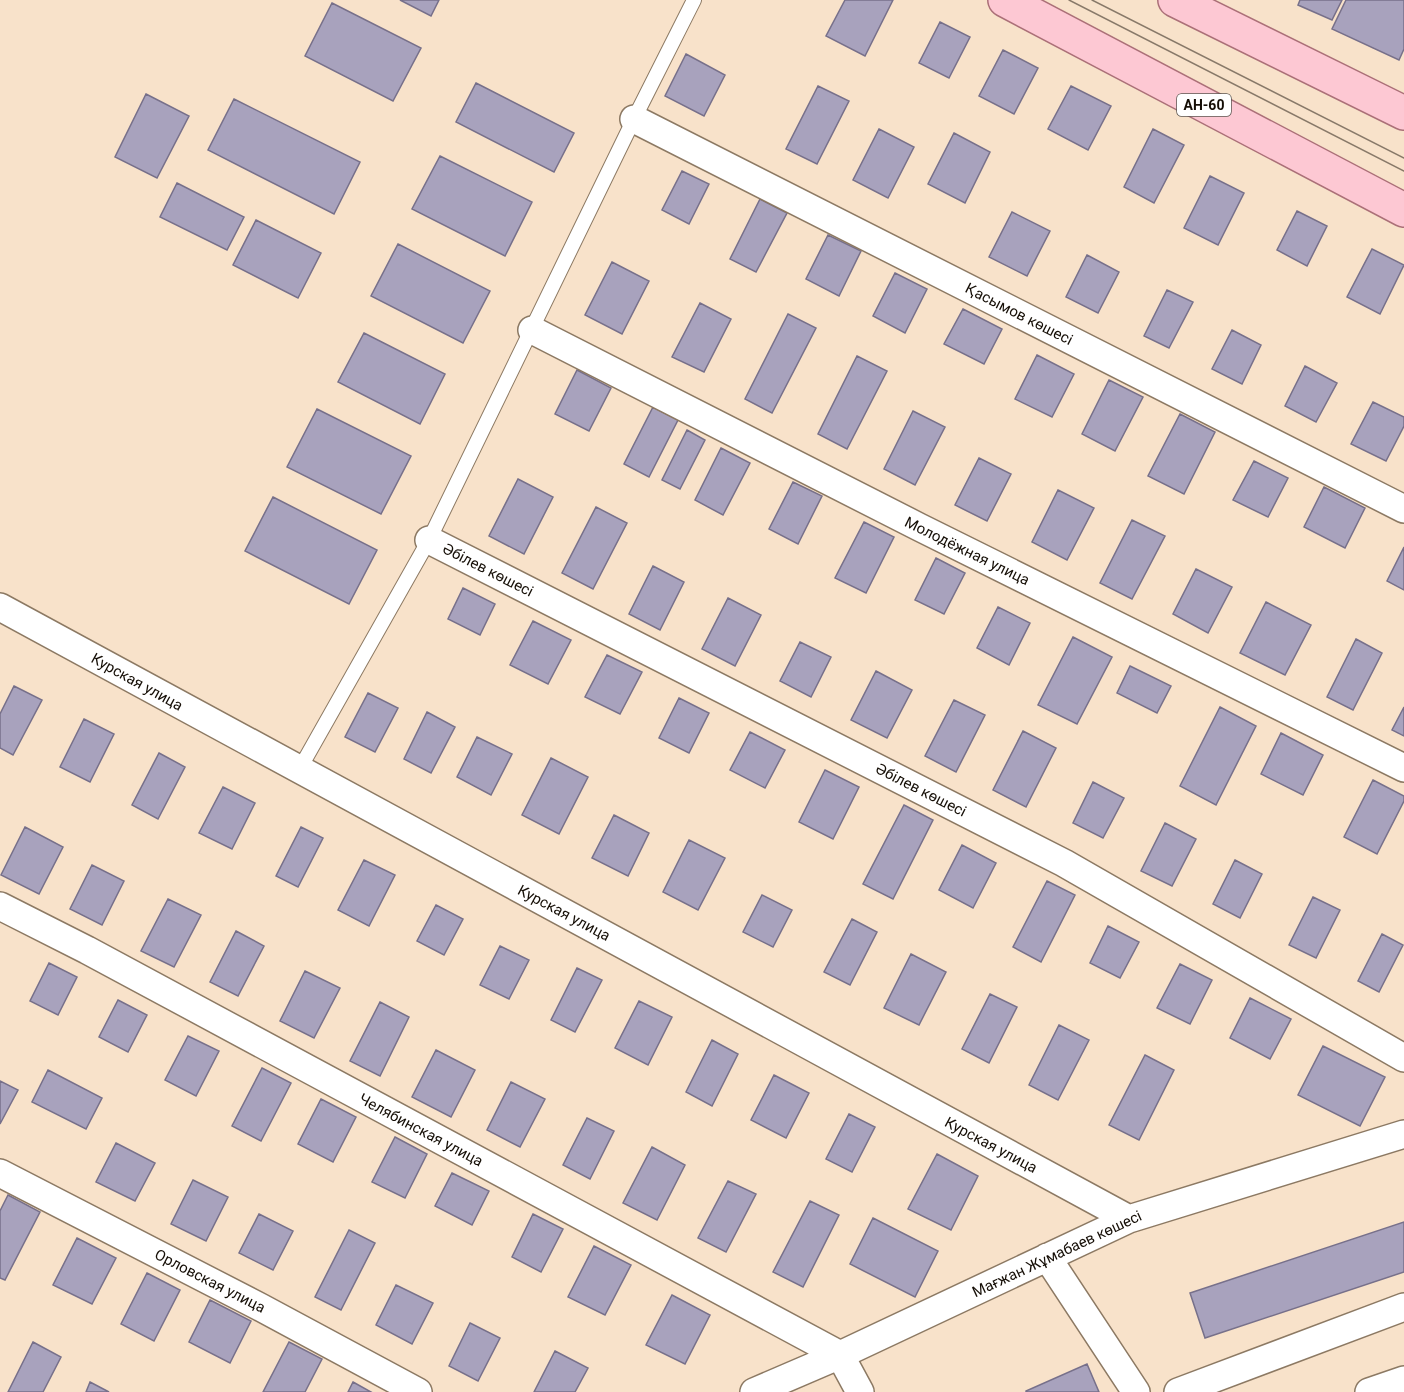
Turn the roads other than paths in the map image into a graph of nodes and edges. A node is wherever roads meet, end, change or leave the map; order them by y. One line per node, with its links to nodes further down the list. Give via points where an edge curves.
1 (694, 0): 5 (lane)
2 (1005, 0): 6 (main road, АН-60)
3 (1175, 0): 4 (main road)
4 (1404, 113)
5 (634, 119): 7 (lane); 8 (street, Қасымов көшесі)
6 (1404, 210)
7 (532, 330): 9 (lane); 11 (street, Молодёжная улица)
8 (1404, 509)
9 (429, 540): 12 (lane); 14 (street, Әбілев көшесі, via 1064,863)
10 (0, 607): 12 (street, Курская улица)
11 (1404, 768)
12 (299, 770): 17 (street, Курская улица)
13 (0, 906): 20 (street, Челябинская улица)
14 (1404, 1058)
15 (1404, 1134): 17 (street, Мағжан Жұмабаев көшесі)
16 (0, 1173): 22 (street, Орловская улица)
17 (1129, 1219): 18 (street, Мағжан Жұмабаев көшесі)
18 (1047, 1257): 20 (street, Мағжан Жұмабаев көшесі); 25 (street)
19 (1404, 1307): 26 (street)
20 (840, 1355): 23 (street, Мағжан Жұмабаев көшесі); 24 (street)
21 (1404, 1380): 27 (street)
22 (418, 1392)
23 (754, 1392)
24 (860, 1392)
25 (1136, 1392)
26 (1178, 1392)
27 (1370, 1392)

